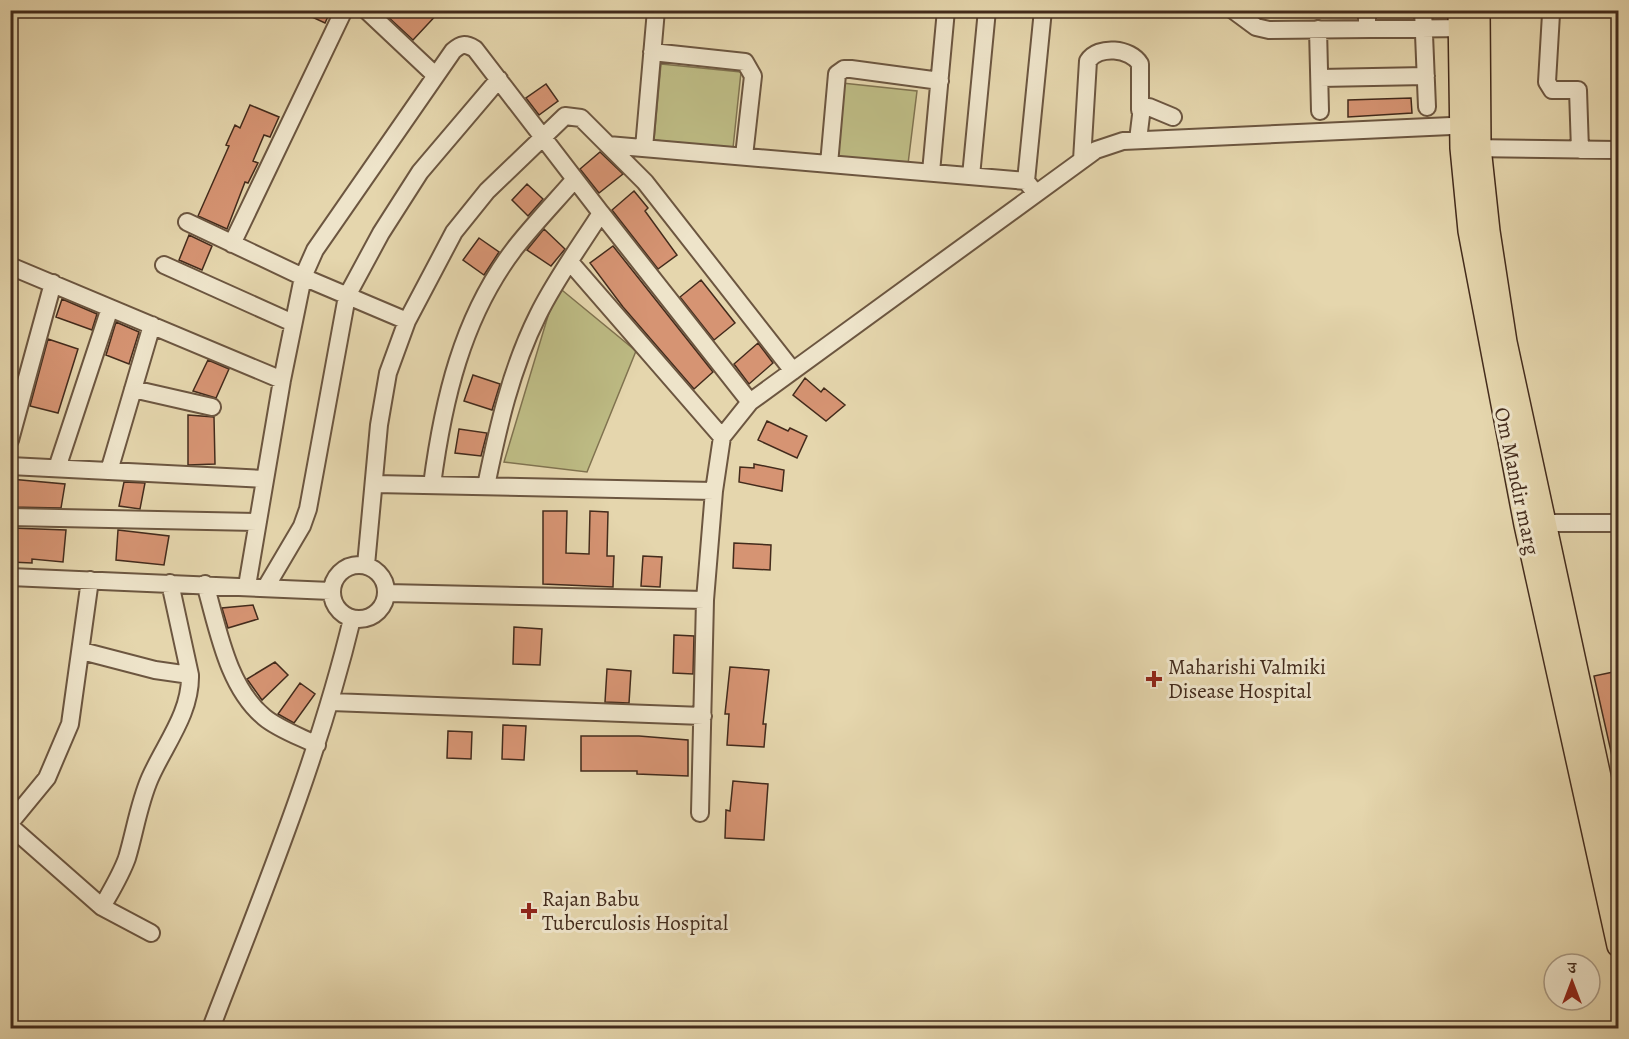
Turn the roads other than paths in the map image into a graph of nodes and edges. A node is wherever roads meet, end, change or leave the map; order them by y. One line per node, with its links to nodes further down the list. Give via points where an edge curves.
1 (344, 10): 42 (street)
2 (366, 10): 16 (street)
3 (656, 10): 15 (street)
4 (946, 10): 20 (street)
5 (987, 10): 37 (street)
6 (1043, 10): 39 (street)
7 (1233, 10): 13 (street, via 1256,27)
8 (1367, 10): 14 (street)
9 (1423, 10): 12 (street)
10 (1551, 14): 31 (street, via 1547,81 1552,90 1578,90)
11 (1469, 19): 12 (street); 25 (main road, Om Mandir marg)
12 (1424, 28): 14 (street); 17 (street)
13 (1318, 29): 14 (street); 18 (street)
14 (1367, 29)
15 (652, 52): 29 (street); 33 (street, via 745,62 753,76)
16 (435, 75): 19 (street, via 453,51 468,44); 46 (street, via 315,250)
17 (1426, 76): 18 (street); 21 (street)
18 (1320, 78): 23 (street)
19 (499, 79): 26 (street); 48 (street, via 420,172)
20 (940, 81): 35 (street, via 851,69 837,74); 36 (street)
21 (1427, 107)
22 (1140, 110): 24 (street, via 1145,106); 27 (street); 34 (street, via 1140,64 1136,57 1098,51 1091,56)
23 (1320, 111)
24 (1173, 117)
25 (1470, 125): 27 (street); 30 (main road, Om Mandir marg)
26 (543, 135): 28 (street, via 565,116 573,115); 38 (street); 50 (street, via 487,191 454,232)
27 (1138, 140): 34 (street, via 1108,145)
28 (608, 145): 29 (street); 53 (street, via 645,182)
29 (644, 148): 33 (street)
30 (1470, 148): 31 (street); 70 (main road, Om Mandir marg, via 1468,231)
31 (1580, 150): 32 (street)
32 (1618, 150)
33 (744, 156): 35 (street)
34 (1082, 160): 39 (street)
35 (829, 164): 36 (street)
36 (931, 172): 37 (street)
37 (970, 176): 39 (street)
38 (575, 178): 40 (street); 65 (street, via 514,249 481,301 446,400)
39 (1031, 188): 53 (street)
40 (601, 213): 43 (street); 56 (street)
41 (187, 222): 42 (street)
42 (231, 244): 46 (street)
43 (570, 262): 58 (street); 66 (street, via 538,314 513,375)
44 (164, 265): 51 (street)
45 (10, 266): 47 (street)
46 (303, 277): 48 (street); 51 (street)
47 (53, 283): 49 (street); 59 (street)
48 (347, 296): 50 (street); 78 (street, via 308,509)
49 (110, 308): 52 (street); 61 (street)
50 (407, 321): 64 (street, via 388,373)
51 (293, 323): 54 (street)
52 (152, 325): 54 (street); 55 (street)
53 (792, 371): 56 (street)
54 (282, 380): 63 (street)
55 (133, 389): 57 (street); 62 (street)
56 (750, 402): 58 (street)
57 (212, 407)
58 (722, 437): 67 (street)
59 (10, 440)
60 (10, 466): 61 (street)
61 (57, 468): 62 (street)
62 (109, 471): 63 (street)
63 (265, 479): 69 (street)
64 (375, 484): 65 (street); 72 (street)
65 (432, 485): 66 (street)
66 (486, 486): 67 (street)
67 (714, 490): 81 (street)
68 (10, 517): 69 (street)
69 (258, 522): 77 (street)
70 (1535, 523): 71 (street); 85 (main road, Om Mandir marg)
71 (1618, 523)
72 (366, 565): 79 (street, via 342,570); 80 (street, via 381,576)
73 (10, 577): 74 (street)
74 (90, 580): 75 (street); 83 (street)
75 (170, 583): 76 (street); 84 (street)
76 (206, 584): 77 (street); 88 (street, via 222,644 247,698 265,718)
77 (248, 586): 78 (street)
78 (266, 587): 79 (street)
79 (331, 591): 82 (street, via 341,613)
80 (387, 593): 81 (street); 82 (street, via 376,614)
81 (705, 600): 87 (street)
82 (352, 619): 86 (street)
83 (82, 651): 84 (street); 90 (street, via 70,724 46,778)
84 (190, 675): 92 (street, via 188,703 150,778 127,859)
85 (1571, 686): 91 (main road, Om Mandir marg); 93 (main road, Om Mandir marg)
86 (331, 702): 87 (street); 88 (street)
87 (703, 716): 89 (street)
88 (317, 745): 96 (street)
89 (700, 813)
90 (10, 824): 92 (street)
91 (1618, 860)
92 (102, 907): 94 (street)
93 (1616, 924): 95 (main road, Om Mandir marg)
94 (151, 933)
95 (1618, 946)
96 (211, 1029)

